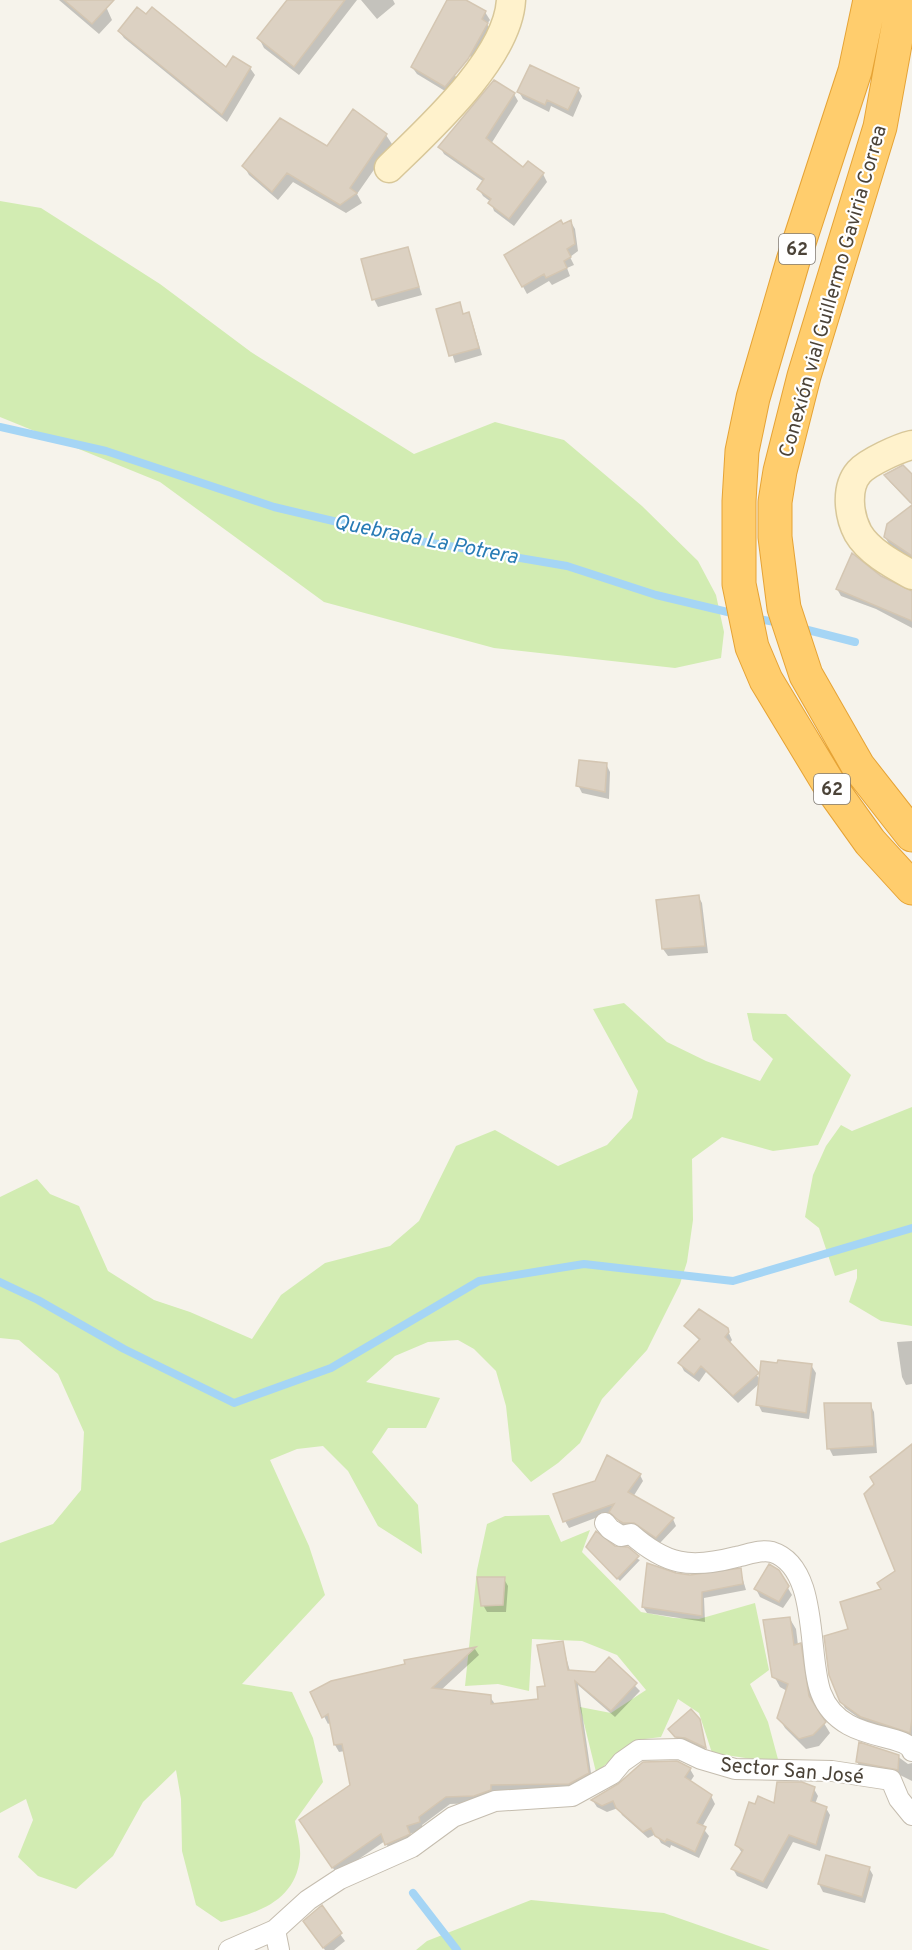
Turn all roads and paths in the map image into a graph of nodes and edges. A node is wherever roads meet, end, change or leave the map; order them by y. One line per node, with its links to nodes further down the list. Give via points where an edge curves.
1 (511, 0): 4 (street, via 490,56 457,101)
2 (870, 0): 8 (highway, Conexión vial Guillermo Gaviria Correa / 62, via 855,71 753,398 742,451 739,584 752,647 766,680 830,786 870,842)
3 (903, 0): 7 (highway, Conexión vial Guillermo Gaviria Correa / 62, via 880,127 804,376 775,502 778,573 784,608 806,675 858,766)
4 (389, 168)
5 (912, 445): 6 (street, via 859,472 848,501 858,534 886,561)
6 (912, 575)
7 (912, 835)
8 (912, 888)
9 (606, 1523): 10 (street, via 621,1536 631,1534 652,1552 684,1563 774,1552 801,1582 814,1640 820,1693 830,1709 852,1728 905,1742)
10 (912, 1751)
11 (912, 1815): 12 (street, Sector San José, via 899,1800 891,1780 832,1771 735,1769 680,1749 639,1750 612,1774 572,1796 495,1801 453,1817 412,1847 340,1879 308,1900)
12 (275, 1930): 13 (street); 14 (street)
13 (229, 1950)
14 (279, 1950)

